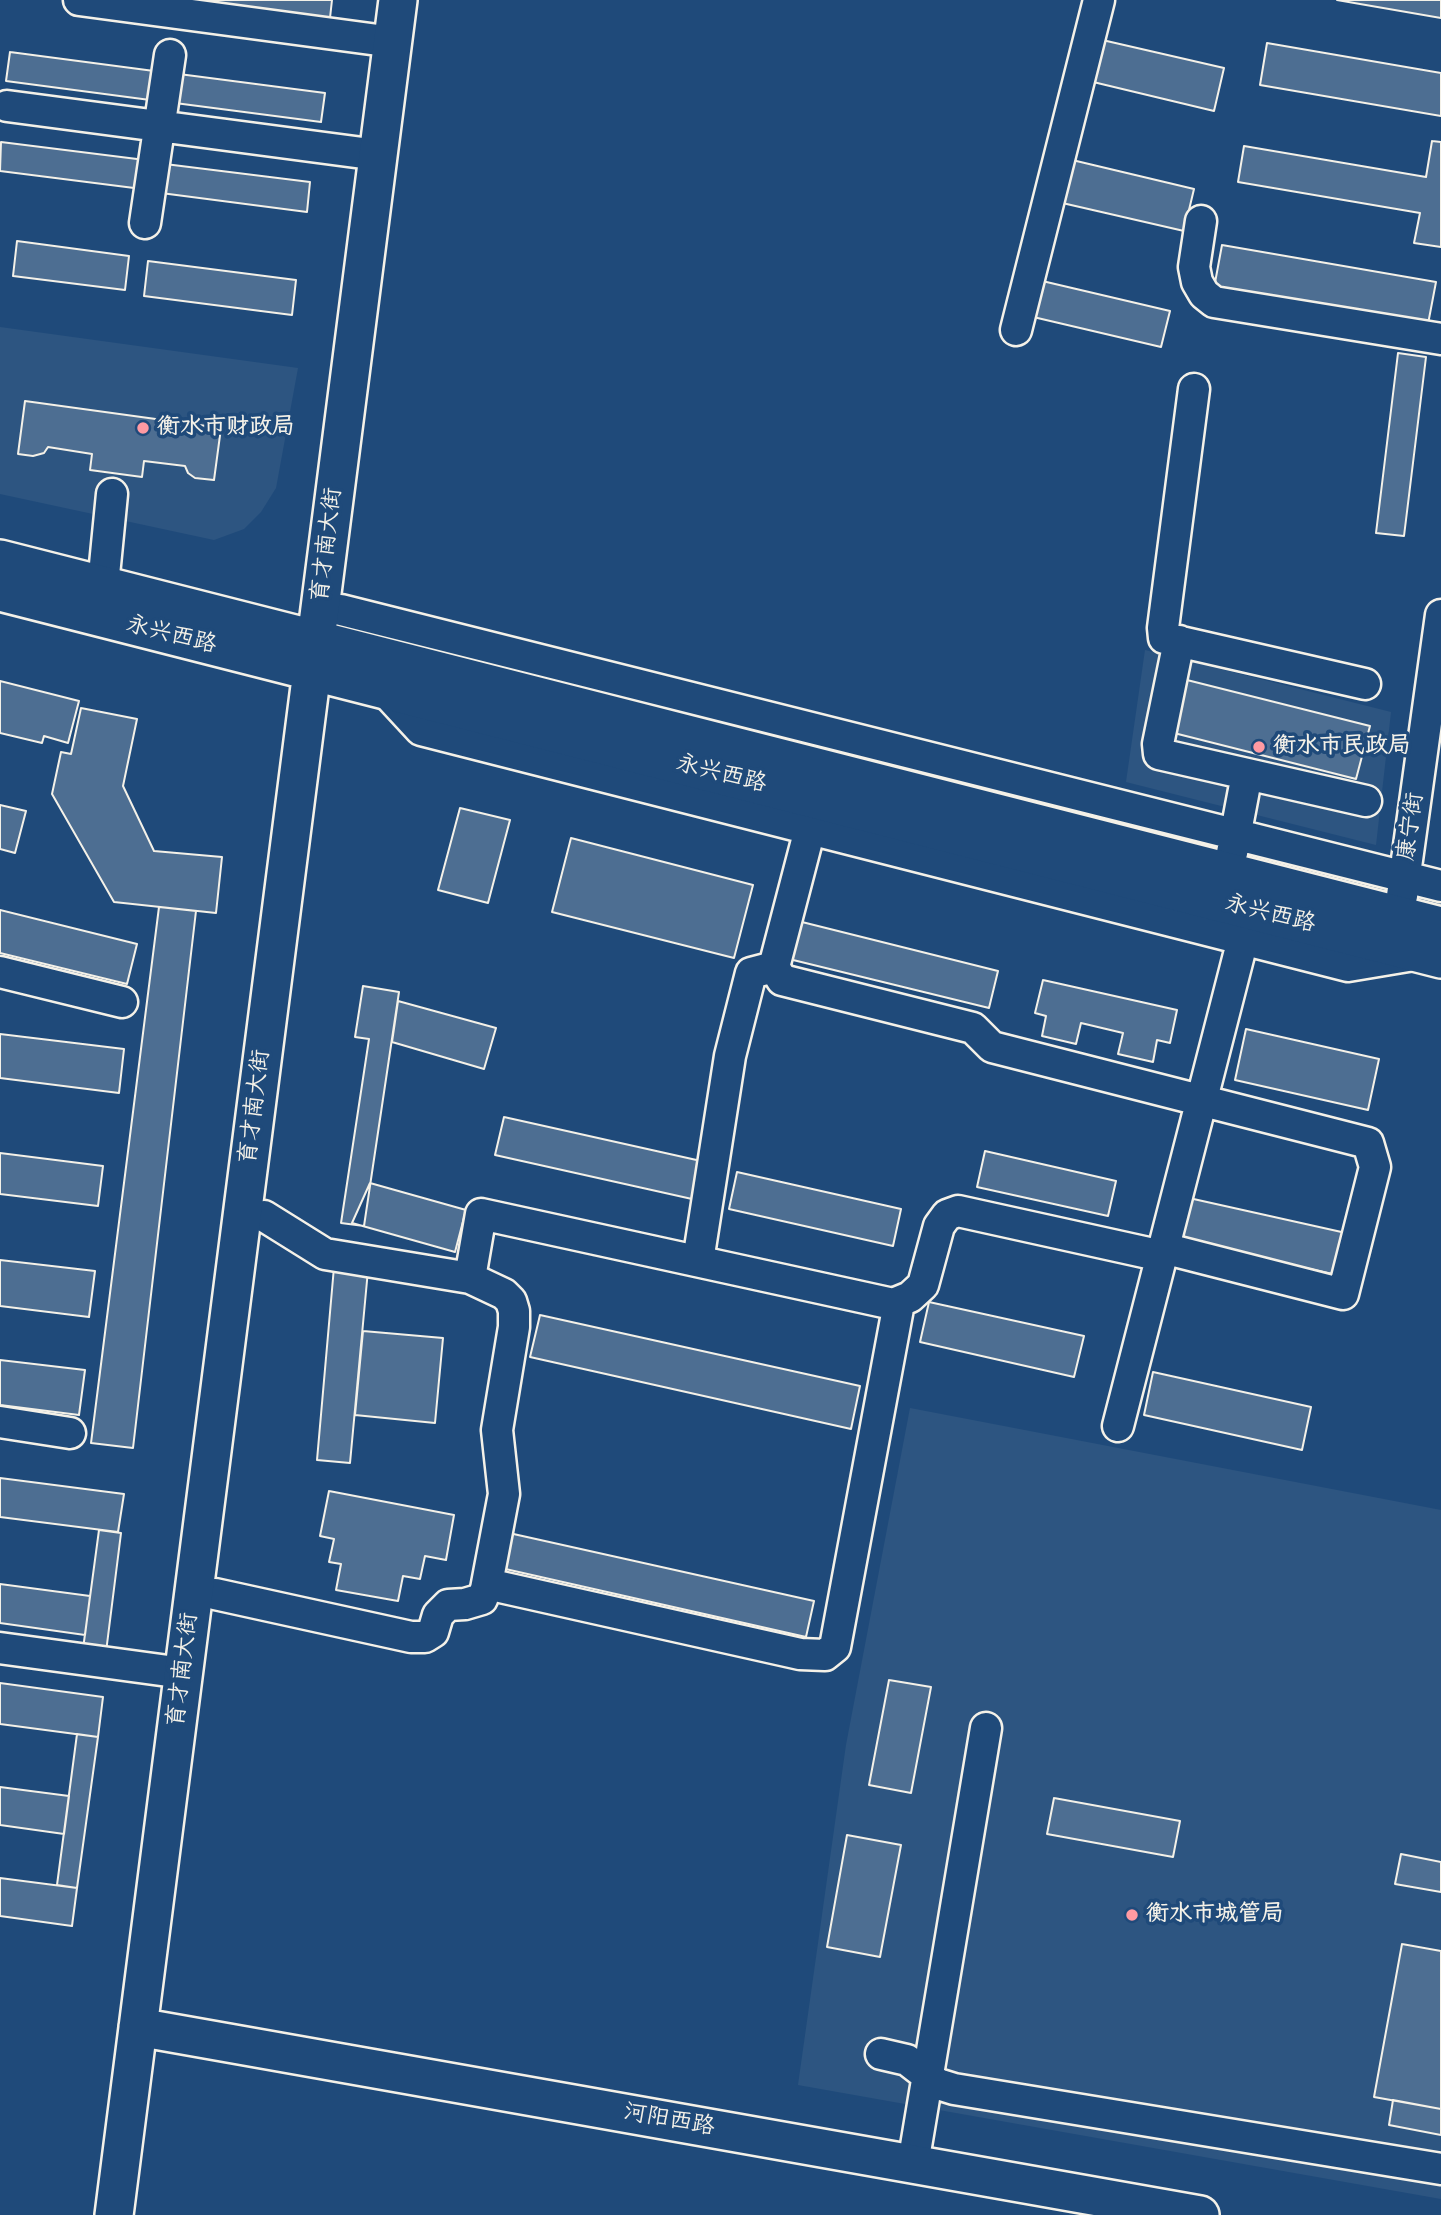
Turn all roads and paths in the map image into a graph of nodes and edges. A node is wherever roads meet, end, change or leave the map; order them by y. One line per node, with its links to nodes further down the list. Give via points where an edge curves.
1 (79, 0): 5 (street)
2 (398, 0): 5 (main road, 育才南大街)
3 (420, 0): 21 (main road, 育才南大街)
4 (1099, 0): 12 (street)
5 (393, 42): 9 (main road, 育才南大街)
6 (170, 55): 8 (street)
7 (7, 106): 8 (street)
8 (160, 126): 9 (street); 11 (street)
9 (378, 155): 21 (main road, 育才南大街)
10 (1202, 221): 13 (street, via 1194,267 1204,294 1214,302)
11 (145, 223)
12 (1016, 330)
13 (1441, 339)
14 (1194, 389): 20 (street, via 1163,628 1164,638)
15 (112, 494): 17 (street)
16 (0, 559): 17 (main road, 永兴西路)
17 (103, 585): 21 (main road, 永兴西路)
18 (0, 592): 21 (main road, 永兴西路)
19 (1441, 615): 29 (street, 康宁街)
20 (1179, 641): 22 (street); 24 (street, via 1159,754)
21 (328, 648): 23 (main road, 永兴西路); 27 (street); 28 (main road, 永兴西路); 38 (main road, 育才南大街); 49 (main road, 育才南大街)
22 (1365, 684)
23 (384, 690): 26 (street, via 421,730); 33 (main road, 永兴西路)
24 (1247, 774): 25 (street); 27 (street)
25 (1366, 801)
26 (810, 829): 32 (street); 34 (street)
27 (1235, 835): 28 (street); 29 (street)
28 (1228, 871): 31 (main road, 永兴西路)
29 (1405, 877): 30 (street); 31 (street, 康宁街)
30 (1441, 886)
31 (1399, 915): 33 (main road, 永兴西路)
32 (1243, 939): 33 (street, via 1348,966); 37 (street)
33 (1434, 946)
34 (774, 967): 37 (street, via 782,980 973,1028 992,1047); 40 (street, via 751,973 730,1056)
35 (0, 972): 36 (street)
36 (122, 1002)
37 (1201, 1101): 39 (street); 39 (street, via 1368,1143 1375,1167 1343,1294)
38 (264, 1216): 41 (street, via 324,1254); 47 (main road, 育才南大街)
39 (1162, 1252): 42 (street, via 958,1211 947,1215 939,1226 923,1285); 44 (street)
40 (698, 1261): 41 (street, via 481,1214); 42 (street, via 886,1304)
41 (470, 1278): 46 (street, via 504,1294 514,1311 497,1430 504,1494)
42 (899, 1303): 46 (street, via 835,1647 825,1656)
43 (0, 1422): 45 (street)
44 (1118, 1426)
45 (70, 1433)
46 (487, 1584): 47 (street, via 482,1600 449,1605 425,1637)
47 (215, 1594): 51 (main road, 育才南大街)
48 (0, 1647): 49 (street)
49 (183, 1673): 51 (main road, 育才南大街)
50 (986, 1728): 53 (street)
51 (147, 2040): 54 (main road, 河阳西路); 56 (main road, 育才南大街); 57 (main road, 育才南大街); 58 (main road, 河阳西路)
52 (881, 2054): 53 (street, via 907,2060)
53 (928, 2077): 54 (street); 55 (street, via 954,2089)
54 (913, 2164): 59 (main road, 河阳西路)
55 (1441, 2169)
56 (114, 2215)
57 (136, 2215)
58 (1065, 2215)
59 (1200, 2215)

